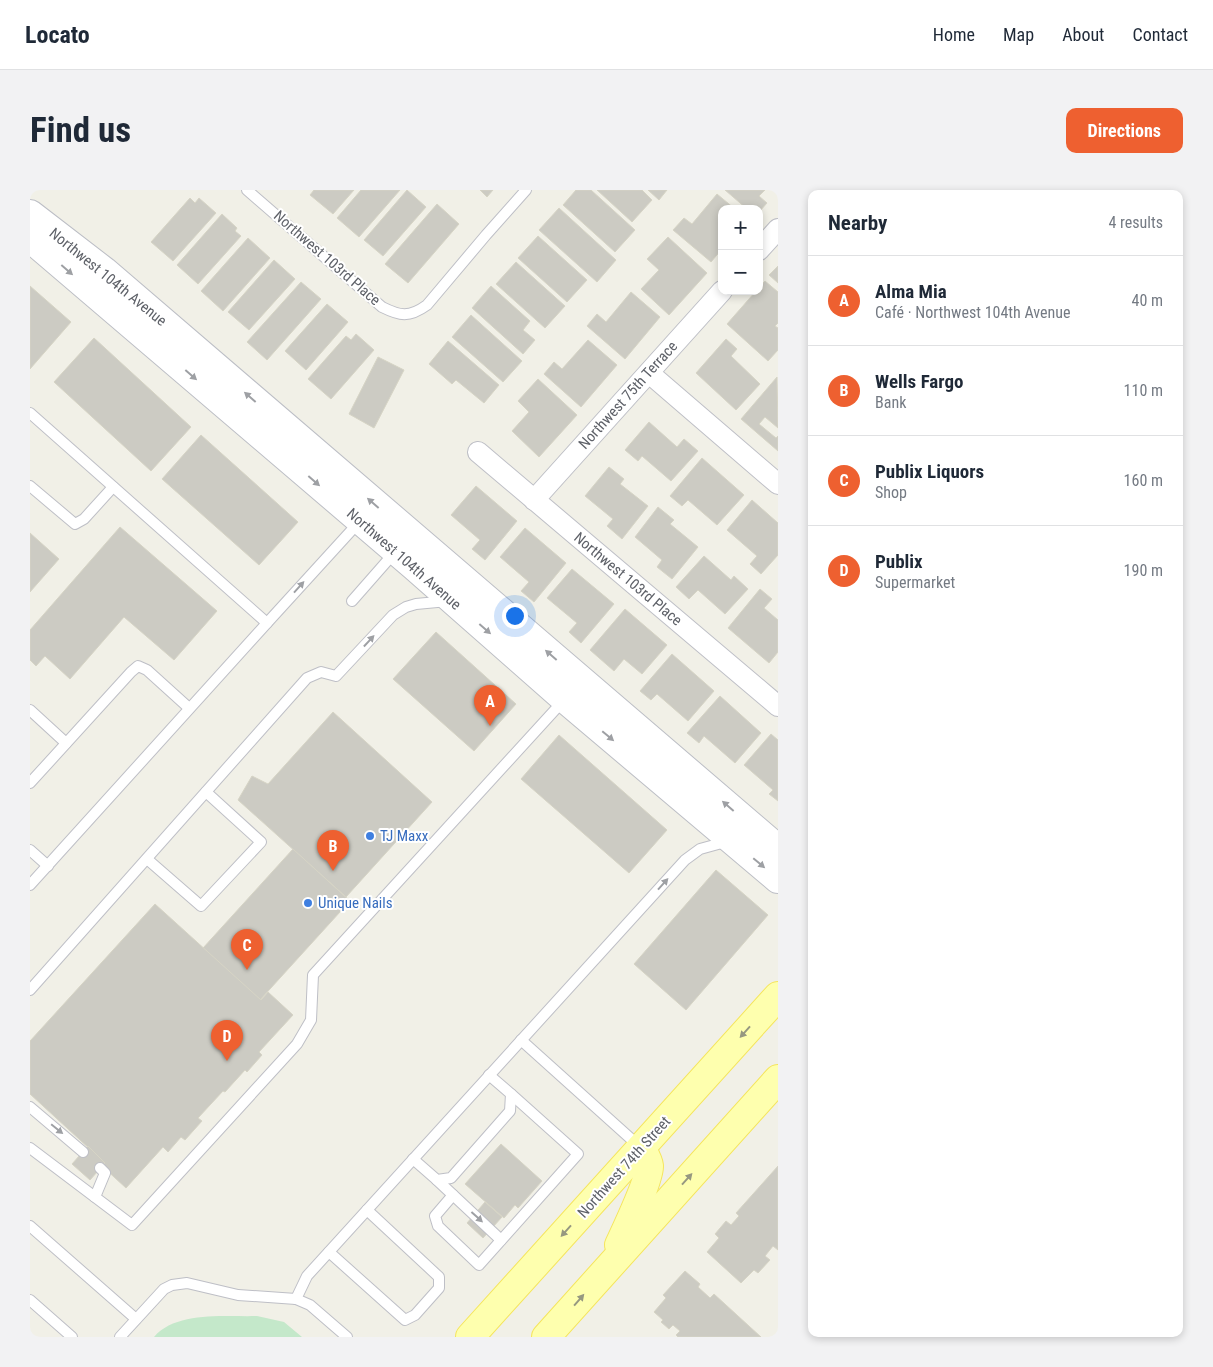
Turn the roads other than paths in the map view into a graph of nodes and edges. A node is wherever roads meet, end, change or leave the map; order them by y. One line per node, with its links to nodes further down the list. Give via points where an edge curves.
1 (247, 190): 2 (lane, Northwest 103rd Place, via 382,307 399,315 419,311 427,305)
2 (526, 190)
3 (30, 214): 16 (street, Northwest 104th Avenue, one-way to 3, via 104,271)
4 (778, 229): 6 (street)
5 (30, 238): 15 (street, Northwest 104th Avenue, one-way to 15)
6 (763, 246)
7 (718, 295): 8 (street, Northwest 75th Terrace)
8 (649, 373): 11 (street); 14 (street, Northwest 75th Terrace)
9 (30, 413): 13 (lane)
10 (478, 452): 14 (street, Northwest 103rd Place)
11 (778, 484)
12 (30, 486): 13 (lane, via 75,524 84,519)
13 (113, 487): 19 (lane)
14 (534, 500): 21 (street, Northwest 103rd Place)
15 (360, 521): 16 (street, Northwest 104th Avenue); 19 (lane, one-way to 15)
16 (403, 543): 17 (lane); 18 (street, Northwest 104th Avenue); 20 (street, Northwest 104th Avenue, one-way to 16)
17 (352, 601)
18 (453, 601): 20 (street, Northwest 104th Avenue, one-way to 20); 26 (lane, one-way to 18, via 307,678 321,672 336,676 393,615 406,607)
19 (267, 623): 22 (lane)
20 (573, 690): 27 (street, Northwest 104th Avenue, one-way to 27); 28 (street, Northwest 104th Avenue, one-way to 20); 48 (lane, via 314,975 311,1020 296,1044 132,1225)
21 (778, 706)
22 (189, 708): 24 (lane, via 147,670 138,666); 31 (lane)
23 (30, 710): 24 (lane)
24 (66, 743): 25 (lane)
25 (30, 783)
26 (206, 792): 30 (lane); 30 (lane, via 261,842 201,906)
27 (732, 840): 32 (street, Northwest 104th Avenue, one-way to 32); 36 (lane, one-way to 27, via 685,860 700,849)
28 (778, 849)
29 (30, 850): 31 (lane)
30 (147, 858): 34 (lane)
31 (48, 866): 33 (lane)
32 (778, 879)
33 (30, 885)
34 (30, 990)
35 (778, 996): 42 (main road, Northwest 74th Street, one-way to 42)
36 (521, 1040): 37 (lane); 42 (lane)
37 (490, 1075): 39 (lane); 44 (lane)
38 (778, 1079): 53 (main road, one-way to 38)
39 (510, 1094): 46 (lane, via 510,1111 451,1178); 51 (lane, via 578,1154)
40 (30, 1107): 43 (lane, one-way to 43)
41 (30, 1148): 48 (lane)
42 (641, 1148): 53 (main road, via 649,1168); 60 (main road, Northwest 74th Street, one-way to 60)
43 (83, 1152)
44 (413, 1159): 46 (lane); 49 (lane)
45 (100, 1168): 48 (lane, via 105,1174)
46 (437, 1180): 47 (lane)
47 (453, 1195): 51 (lane, one-way to 51); 51 (lane, via 434,1216 438,1226 479,1265)
48 (95, 1197)
49 (367, 1210): 52 (lane); 52 (lane, via 439,1277 440,1288 415,1315 404,1320)
50 (30, 1226): 56 (lane)
51 (502, 1240)
52 (329, 1252): 54 (lane, via 305,1281)
53 (612, 1263): 61 (main road, one-way to 53)
54 (296, 1299): 56 (lane, via 238,1295 187,1283 164,1289); 59 (lane, via 310,1305)
55 (30, 1300): 57 (lane)
56 (136, 1319): 58 (lane)
57 (72, 1337)
58 (120, 1337)
59 (347, 1337)
60 (470, 1337)
61 (546, 1337)

